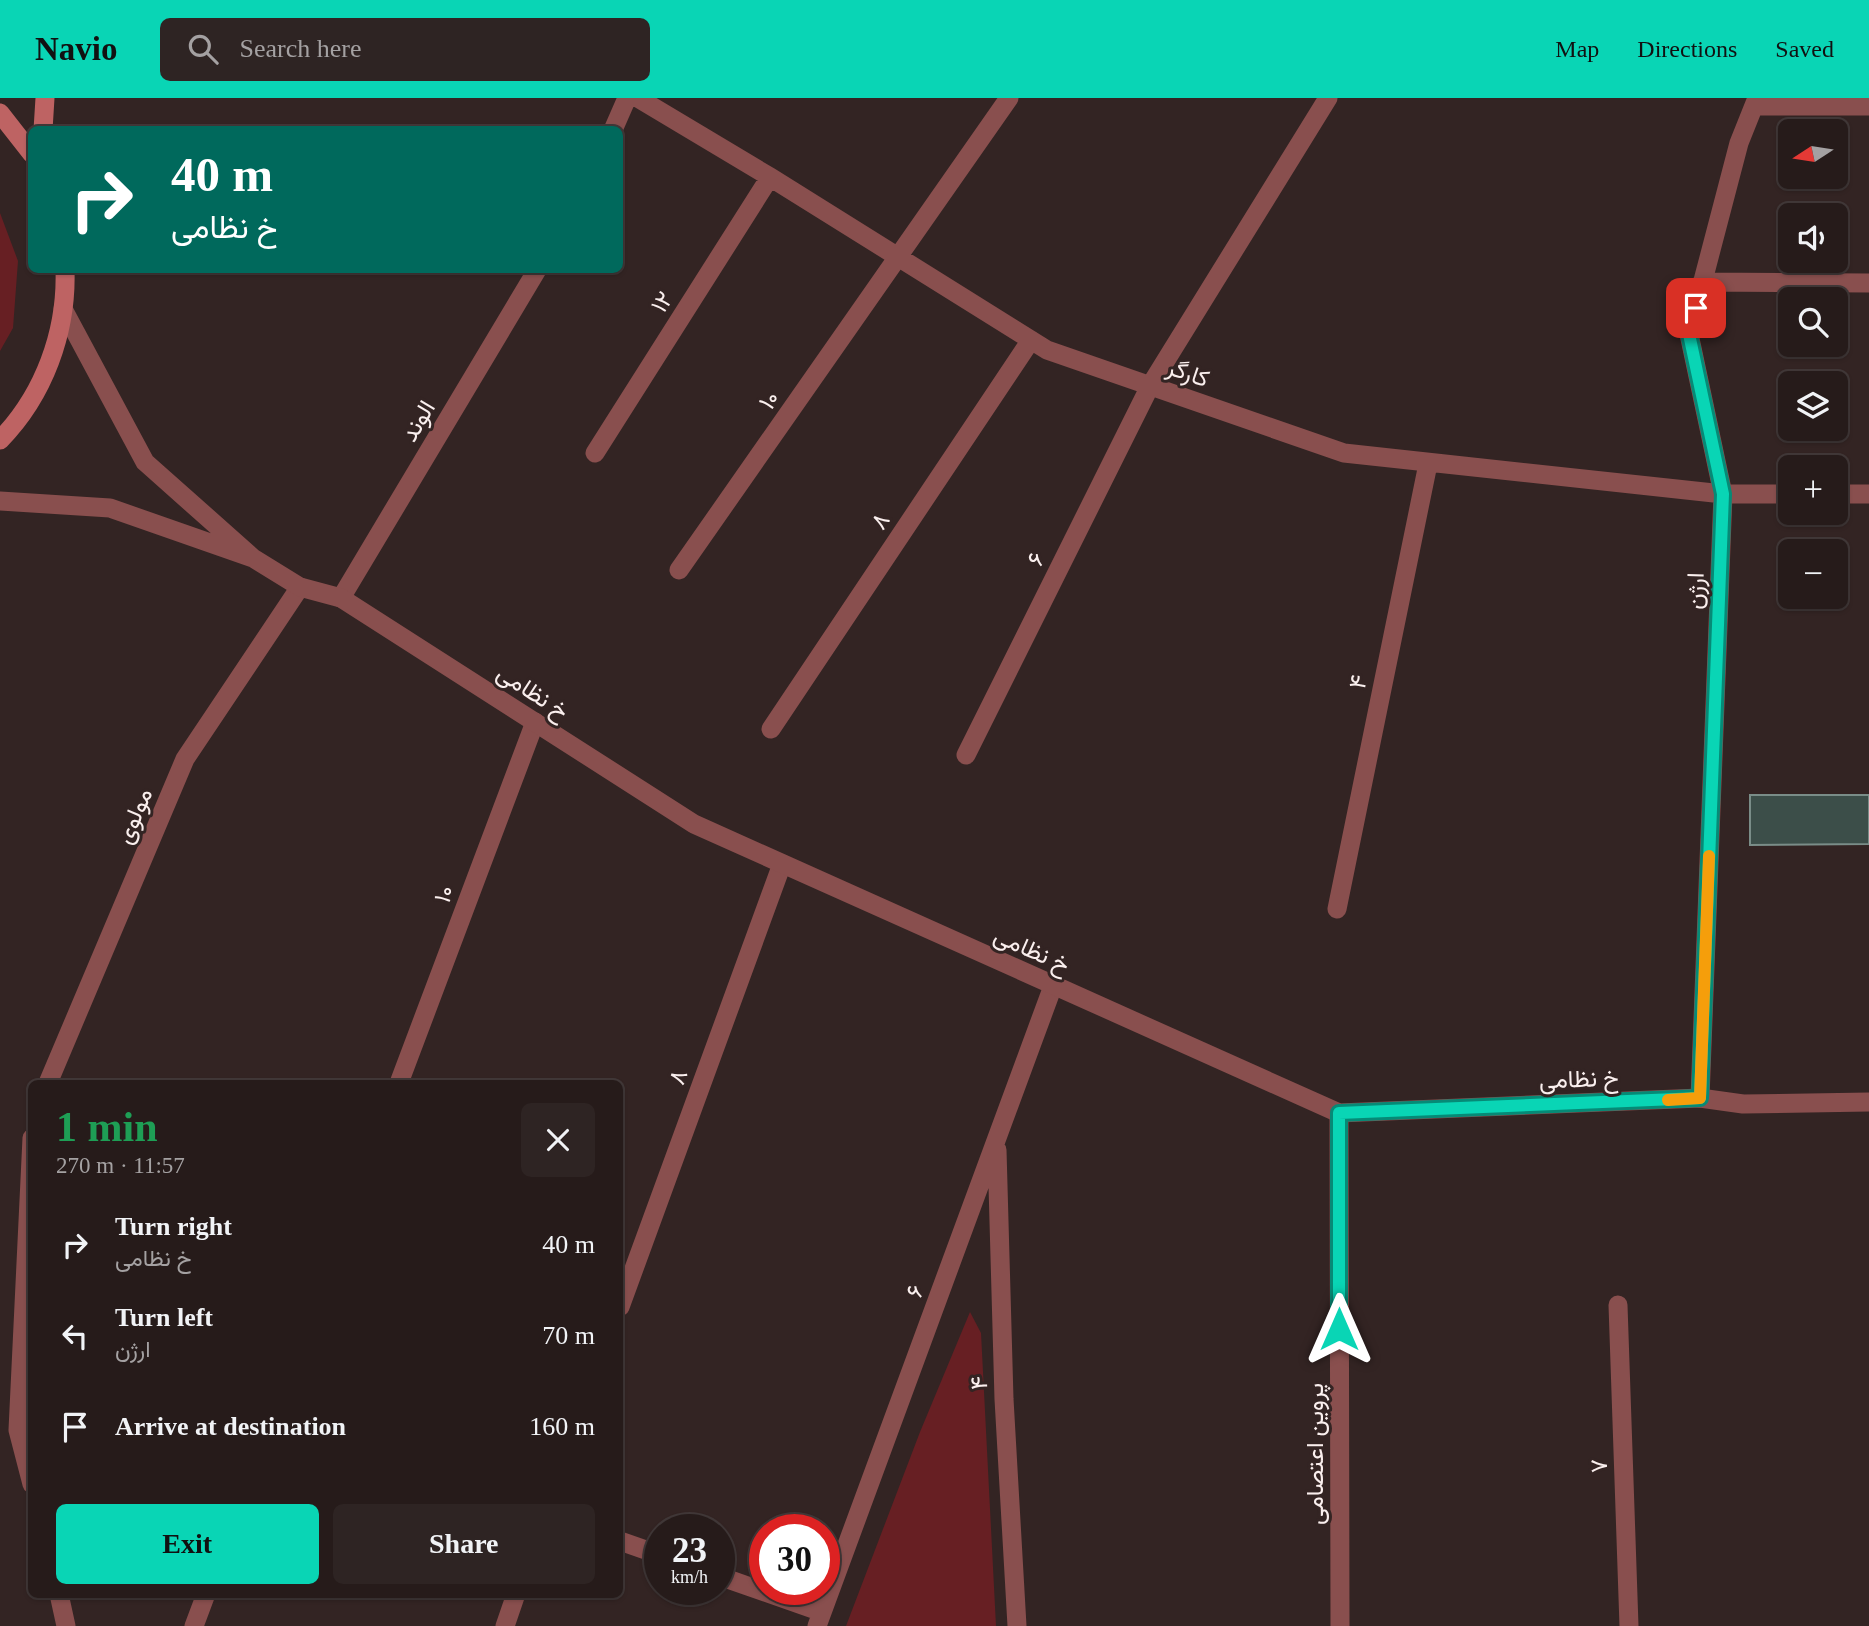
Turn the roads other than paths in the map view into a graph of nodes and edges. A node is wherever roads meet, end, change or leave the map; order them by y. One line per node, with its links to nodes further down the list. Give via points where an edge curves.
1 (45, 98): 9 (main road)
2 (626, 98): 10 (street)
3 (638, 98): 12 (street, کارگر)
4 (1009, 98): 13 (street, ۱۰)
5 (1328, 98): 20 (street)
6 (1755, 102): 7 (street); 16 (street, ارژن, via 1739,143)
7 (1869, 106)
8 (0, 113): 11 (main road)
9 (43, 126)
10 (615, 126)
11 (28, 149)
12 (770, 177): 13 (street, کارگر); 22 (street, ۱۲)
13 (899, 257): 19 (street, کارگر); 30 (street, ۱۰)
14 (65, 273): 18 (main road)
15 (535, 273): 32 (street, الوند)
16 (1702, 282): 17 (street); 24 (street, ارژن, via 1689,334)
17 (1869, 283)
18 (63, 309): 21 (main road, via 40,384); 29 (street, via 145,462)
19 (1031, 340): 20 (street, کارگر, via 1047,350); 34 (street, ۸)
20 (1150, 386): 23 (street, کارگر, via 1344,453); 35 (street, ۶)
21 (0, 440)
22 (595, 453)
23 (1428, 464): 24 (street, کارگر); 37 (street, ۴)
24 (1723, 494): 25 (street, کارگر); 41 (street, ارژن)
25 (1778, 494)
26 (1848, 494): 27 (street)
27 (1869, 494)
28 (0, 501): 29 (street, via 110,508)
29 (253, 558): 31 (street, خ نظامی)
30 (679, 570)
31 (300, 587): 32 (street, خ نظامی); 39 (street, مولوی, via 186,758)
32 (341, 598): 33 (street, خ نظامی)
33 (535, 722): 36 (street, خ نظامی, via 694,824); 40 (street, ۱۰)
34 (771, 729)
35 (966, 755)
36 (782, 864): 38 (street, خ نظامی); 46 (street, ۸)
37 (1337, 909)
38 (1053, 986): 43 (street, خ نظامی); 44 (street, ۶)
39 (49, 1080)
40 (400, 1080)
41 (1700, 1098): 42 (street, خ نظامی, via 1742,1104); 43 (street, خ نظامی)
42 (1869, 1102)
43 (1339, 1113): 61 (street, پروین اعتصامی)
44 (997, 1139): 56 (street, ۶); 60 (street, ۴, via 1004,1399)
45 (28, 1185): 48 (street)
46 (623, 1299)
47 (1618, 1305): 62 (street, ۷)
48 (10, 1397): 49 (street)
49 (28, 1469)
50 (623, 1542): 51 (street)
51 (644, 1549)
52 (735, 1583): 56 (street)
53 (60, 1598): 57 (street)
54 (204, 1598): 58 (street)
55 (515, 1598): 59 (street)
56 (820, 1619)
57 (66, 1626)
58 (194, 1626)
59 (505, 1626)
60 (1017, 1626)
61 (1339, 1626)
62 (1629, 1626)

